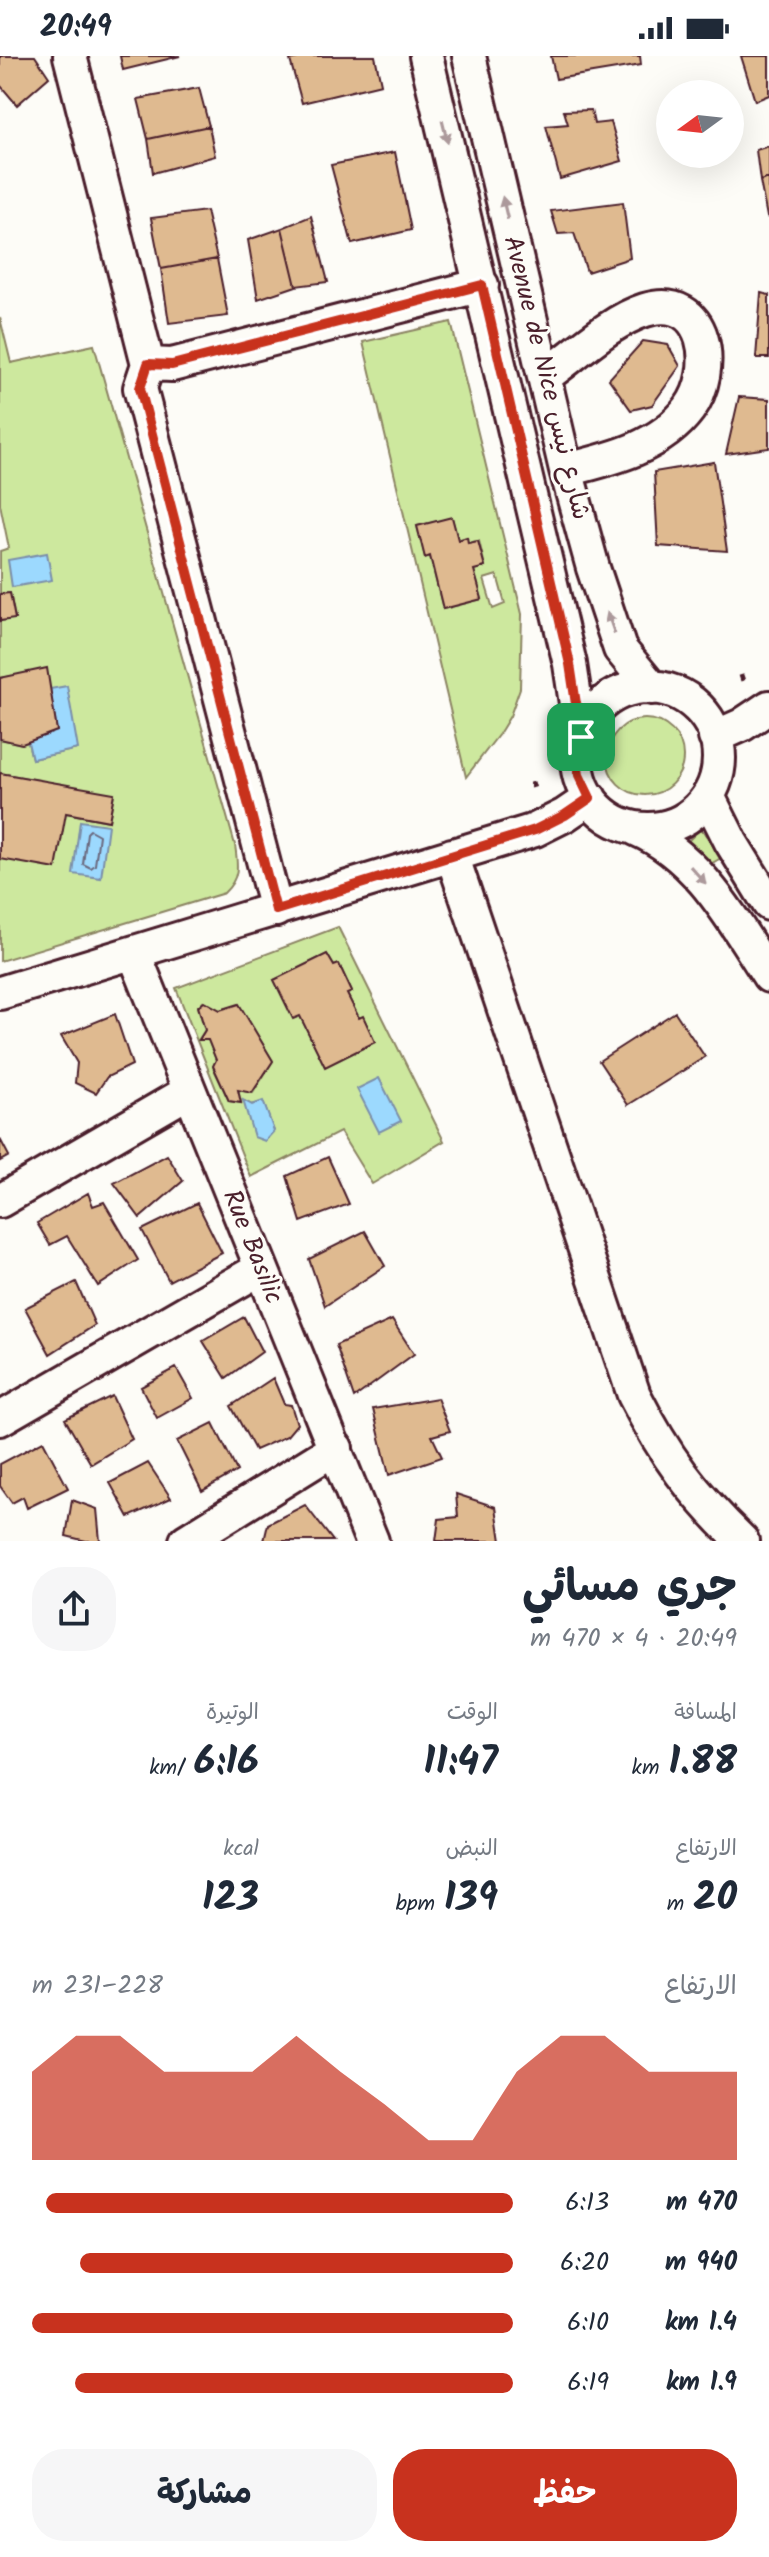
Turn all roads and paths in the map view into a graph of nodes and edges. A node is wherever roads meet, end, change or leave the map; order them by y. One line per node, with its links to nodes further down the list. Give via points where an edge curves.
1 (70, 56): 5 (street)
2 (426, 56): 4 (street, Avenue de Nice شارع نيس, one-way to 4)
3 (469, 56): 6 (street, Avenue de Nice شارع نيس, one-way to 3)
4 (482, 285): 5 (street, via 172,365); 10 (street, Avenue de Nice شارع نيس, via 570,664)
5 (148, 364): 17 (street, via 140,388)
6 (544, 377): 7 (street, Avenue de Nice شارع نيس); 7 (street, via 623,319 648,309 671,307 699,328 705,370 690,409 649,443)
7 (566, 470): 8 (street, Avenue de Nice شارع نيس, one-way to 7, via 620,649)
8 (652, 688): 10 (street, via 614,696 593,713); 11 (street, via 690,701)
9 (769, 707): 11 (street)
10 (581, 737): 13 (street, via 577,762)
11 (715, 737): 12 (street, via 719,760)
12 (708, 796): 14 (street, via 677,823); 16 (street)
13 (590, 798): 14 (street, via 610,818); 15 (street, via 542,827)
14 (636, 829): 19 (street, one-way to 19, via 669,846 705,882)
15 (452, 855): 17 (street); 28 (street, via 634,1395 680,1475)
16 (769, 904)
17 (276, 910): 18 (street)
18 (134, 953): 20 (street); 21 (street, Rue Basilic)
19 (769, 976)
20 (0, 993)
21 (188, 1092): 22 (street); 23 (street, Rue Basilic)
22 (0, 1201)
23 (260, 1269): 24 (street); 25 (street, Rue Basilic)
24 (0, 1419)
25 (336, 1448): 26 (street); 27 (street, Rue Basilic)
26 (186, 1541)
27 (372, 1541)
28 (742, 1541)

